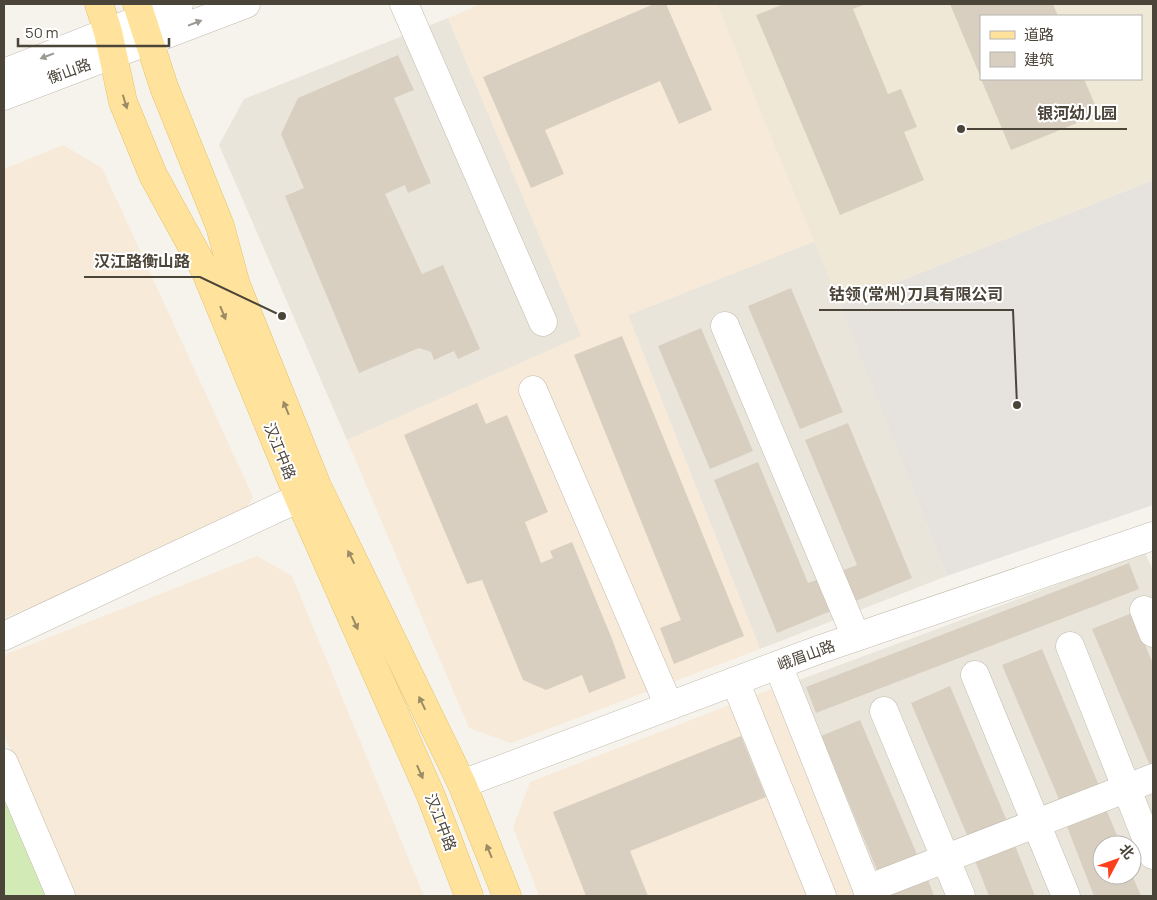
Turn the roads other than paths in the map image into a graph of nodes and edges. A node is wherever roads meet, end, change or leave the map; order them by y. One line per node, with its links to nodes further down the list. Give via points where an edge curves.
1 (99, 4): 6 (main road, 汉江中路)
2 (179, 4): 5 (street, 衡山路)
3 (246, 4): 5 (street, 衡山路, one-way to 3)
4 (404, 4): 9 (street)
5 (143, 21): 6 (street, 衡山路); 24 (main road, 汉江中路, one-way to 5, via 317,486 236,286 220,226 164,87)
6 (111, 44): 7 (street, 衡山路, one-way to 7); 8 (street, 衡山路); 12 (main road, 汉江中路, one-way to 12, via 123,102 153,175 205,270)
7 (4, 73)
8 (4, 96)
9 (543, 322)
10 (725, 326): 15 (street)
11 (533, 390): 20 (street)
12 (299, 498): 14 (street); 31 (main road, 汉江中路, one-way to 31, via 431,796)
13 (1153, 536): 15 (street, 峨眉山路)
14 (4, 636)
15 (856, 638): 17 (street, 峨眉山路)
16 (1070, 646): 25 (street)
17 (778, 665): 19 (street, 峨眉山路); 29 (street)
18 (975, 675): 26 (street)
19 (735, 681): 20 (street, 峨眉山路); 33 (street)
20 (669, 706): 24 (street, 峨眉山路)
21 (884, 711): 28 (street)
22 (4, 763): 30 (street)
23 (1153, 778): 25 (street)
24 (462, 784): 32 (main road, 汉江中路, one-way to 24)
25 (1126, 788): 26 (street); 27 (street)
26 (1036, 823): 28 (street); 35 (street)
27 (1153, 855)
28 (946, 859): 29 (street); 34 (street)
29 (869, 893)
30 (61, 896)
31 (469, 896)
32 (507, 896)
33 (822, 896)
34 (961, 896)
35 (1066, 896)

